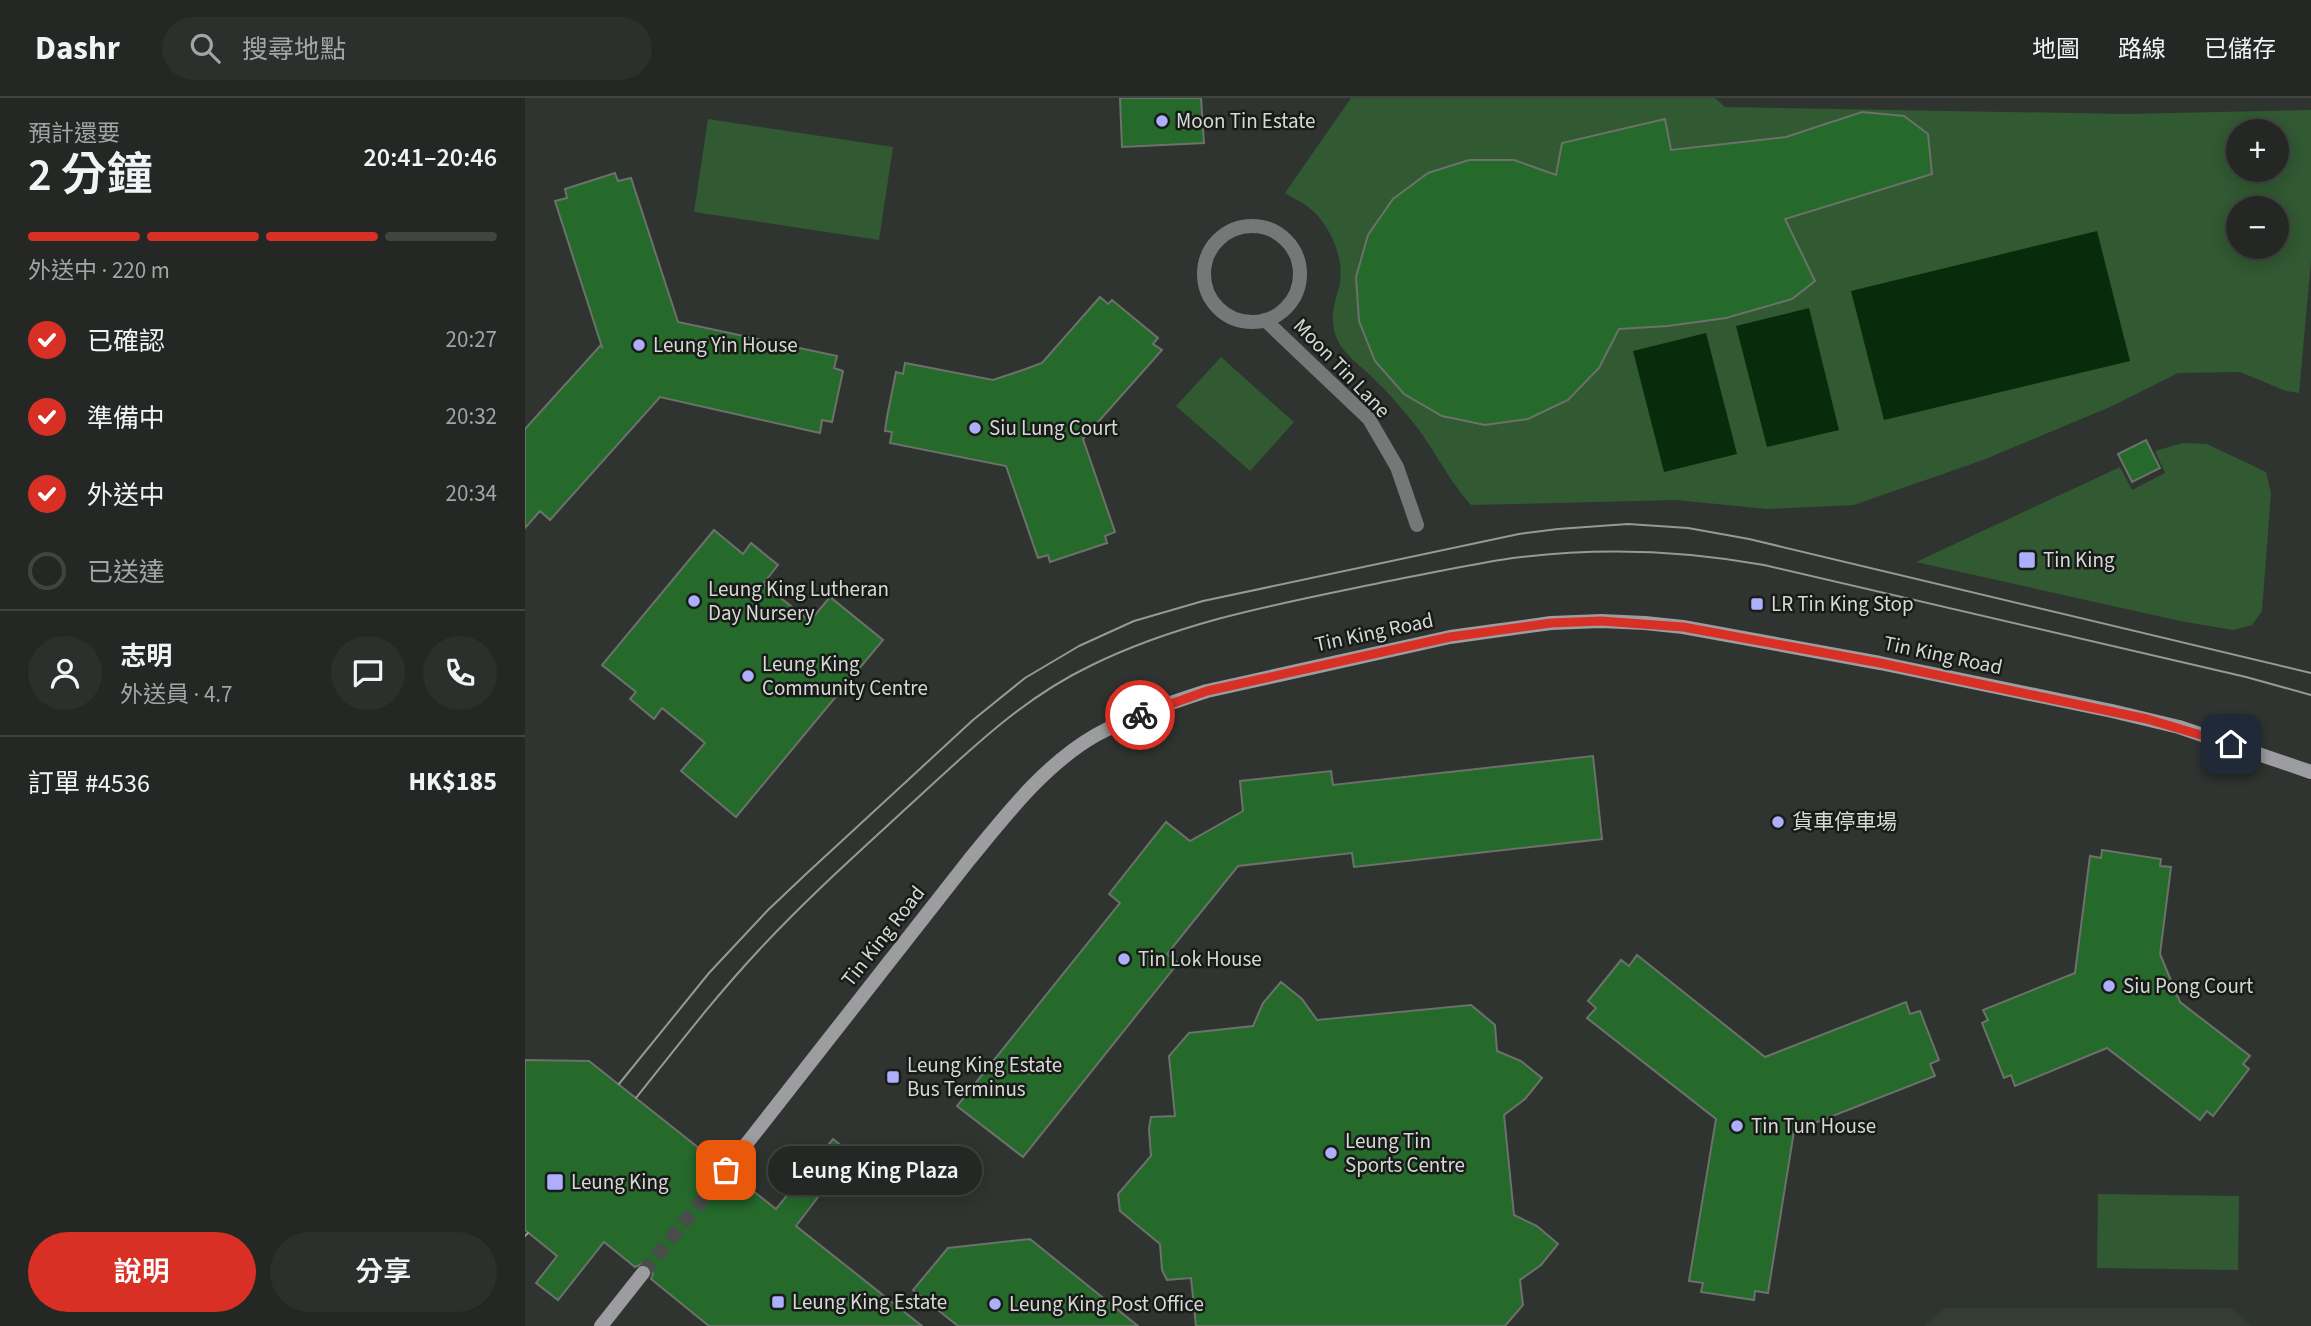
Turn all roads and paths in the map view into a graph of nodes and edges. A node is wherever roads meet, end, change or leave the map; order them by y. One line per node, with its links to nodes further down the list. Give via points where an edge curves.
1 (1265, 320): 1 (street, via 1233,317 1219,308 1204,279 1212,247 1240,227 1273,230 1296,253 1299,286 1280,313); 2 (street, Moon Tin Lane, via 1369,419 1397,467)
2 (1417, 526)
3 (2311, 772): 4 (street, Tin King Road, via 2179,727 2112,711 1880,663 1645,623 1551,623 1450,637 1207,691 1095,736 1035,784 1002,818)
4 (726, 1170)
5 (643, 1273): 6 (street)
6 (601, 1326)

